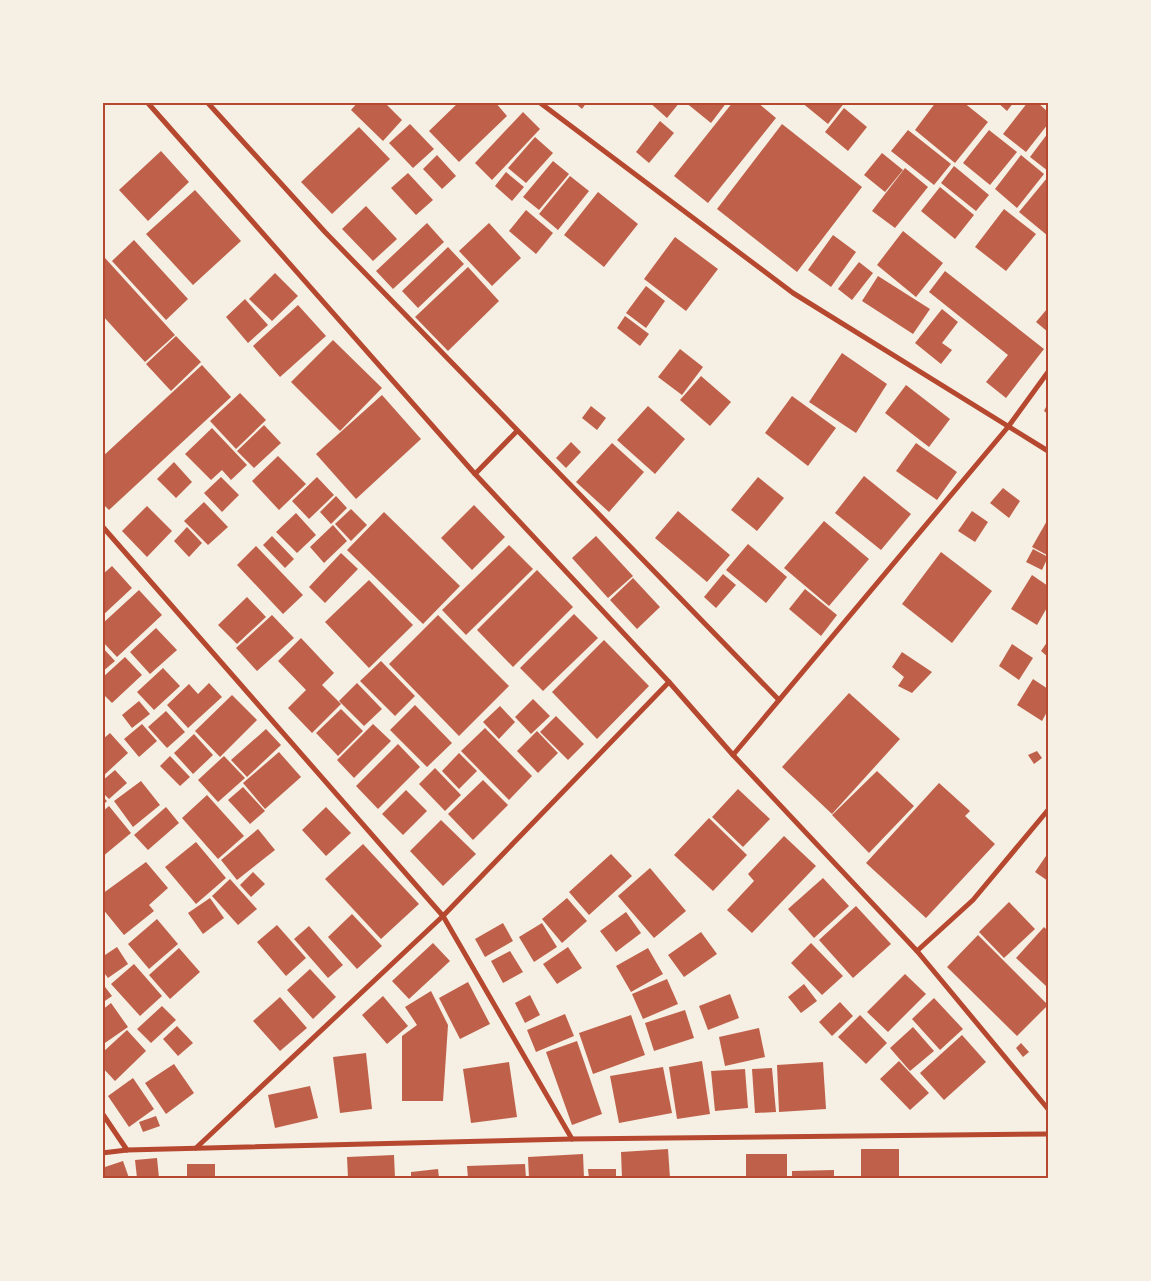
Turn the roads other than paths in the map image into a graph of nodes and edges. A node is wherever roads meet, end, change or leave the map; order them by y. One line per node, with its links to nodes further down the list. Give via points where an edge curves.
1 (147, 102): 8 (street)
2 (207, 102): 6 (street, via 325,232)
3 (539, 102): 5 (street, via 793,293)
4 (1048, 372): 5 (street)
5 (1008, 427): 7 (street); 11 (street)
6 (517, 431): 8 (street); 11 (street)
7 (1048, 451)
8 (475, 474): 10 (street)
9 (102, 526): 14 (street)
10 (669, 682): 12 (street); 14 (street)
11 (779, 700): 12 (street)
12 (733, 755): 15 (street)
13 (1048, 810): 15 (street, via 973,900)
14 (443, 916): 19 (street); 20 (street)
15 (917, 951): 16 (street)
16 (1048, 1109)
17 (102, 1114): 21 (street)
18 (1048, 1134): 19 (street)
19 (572, 1139): 20 (street)
20 (196, 1148): 21 (street)
21 (127, 1150): 22 (street)
22 (102, 1153)

